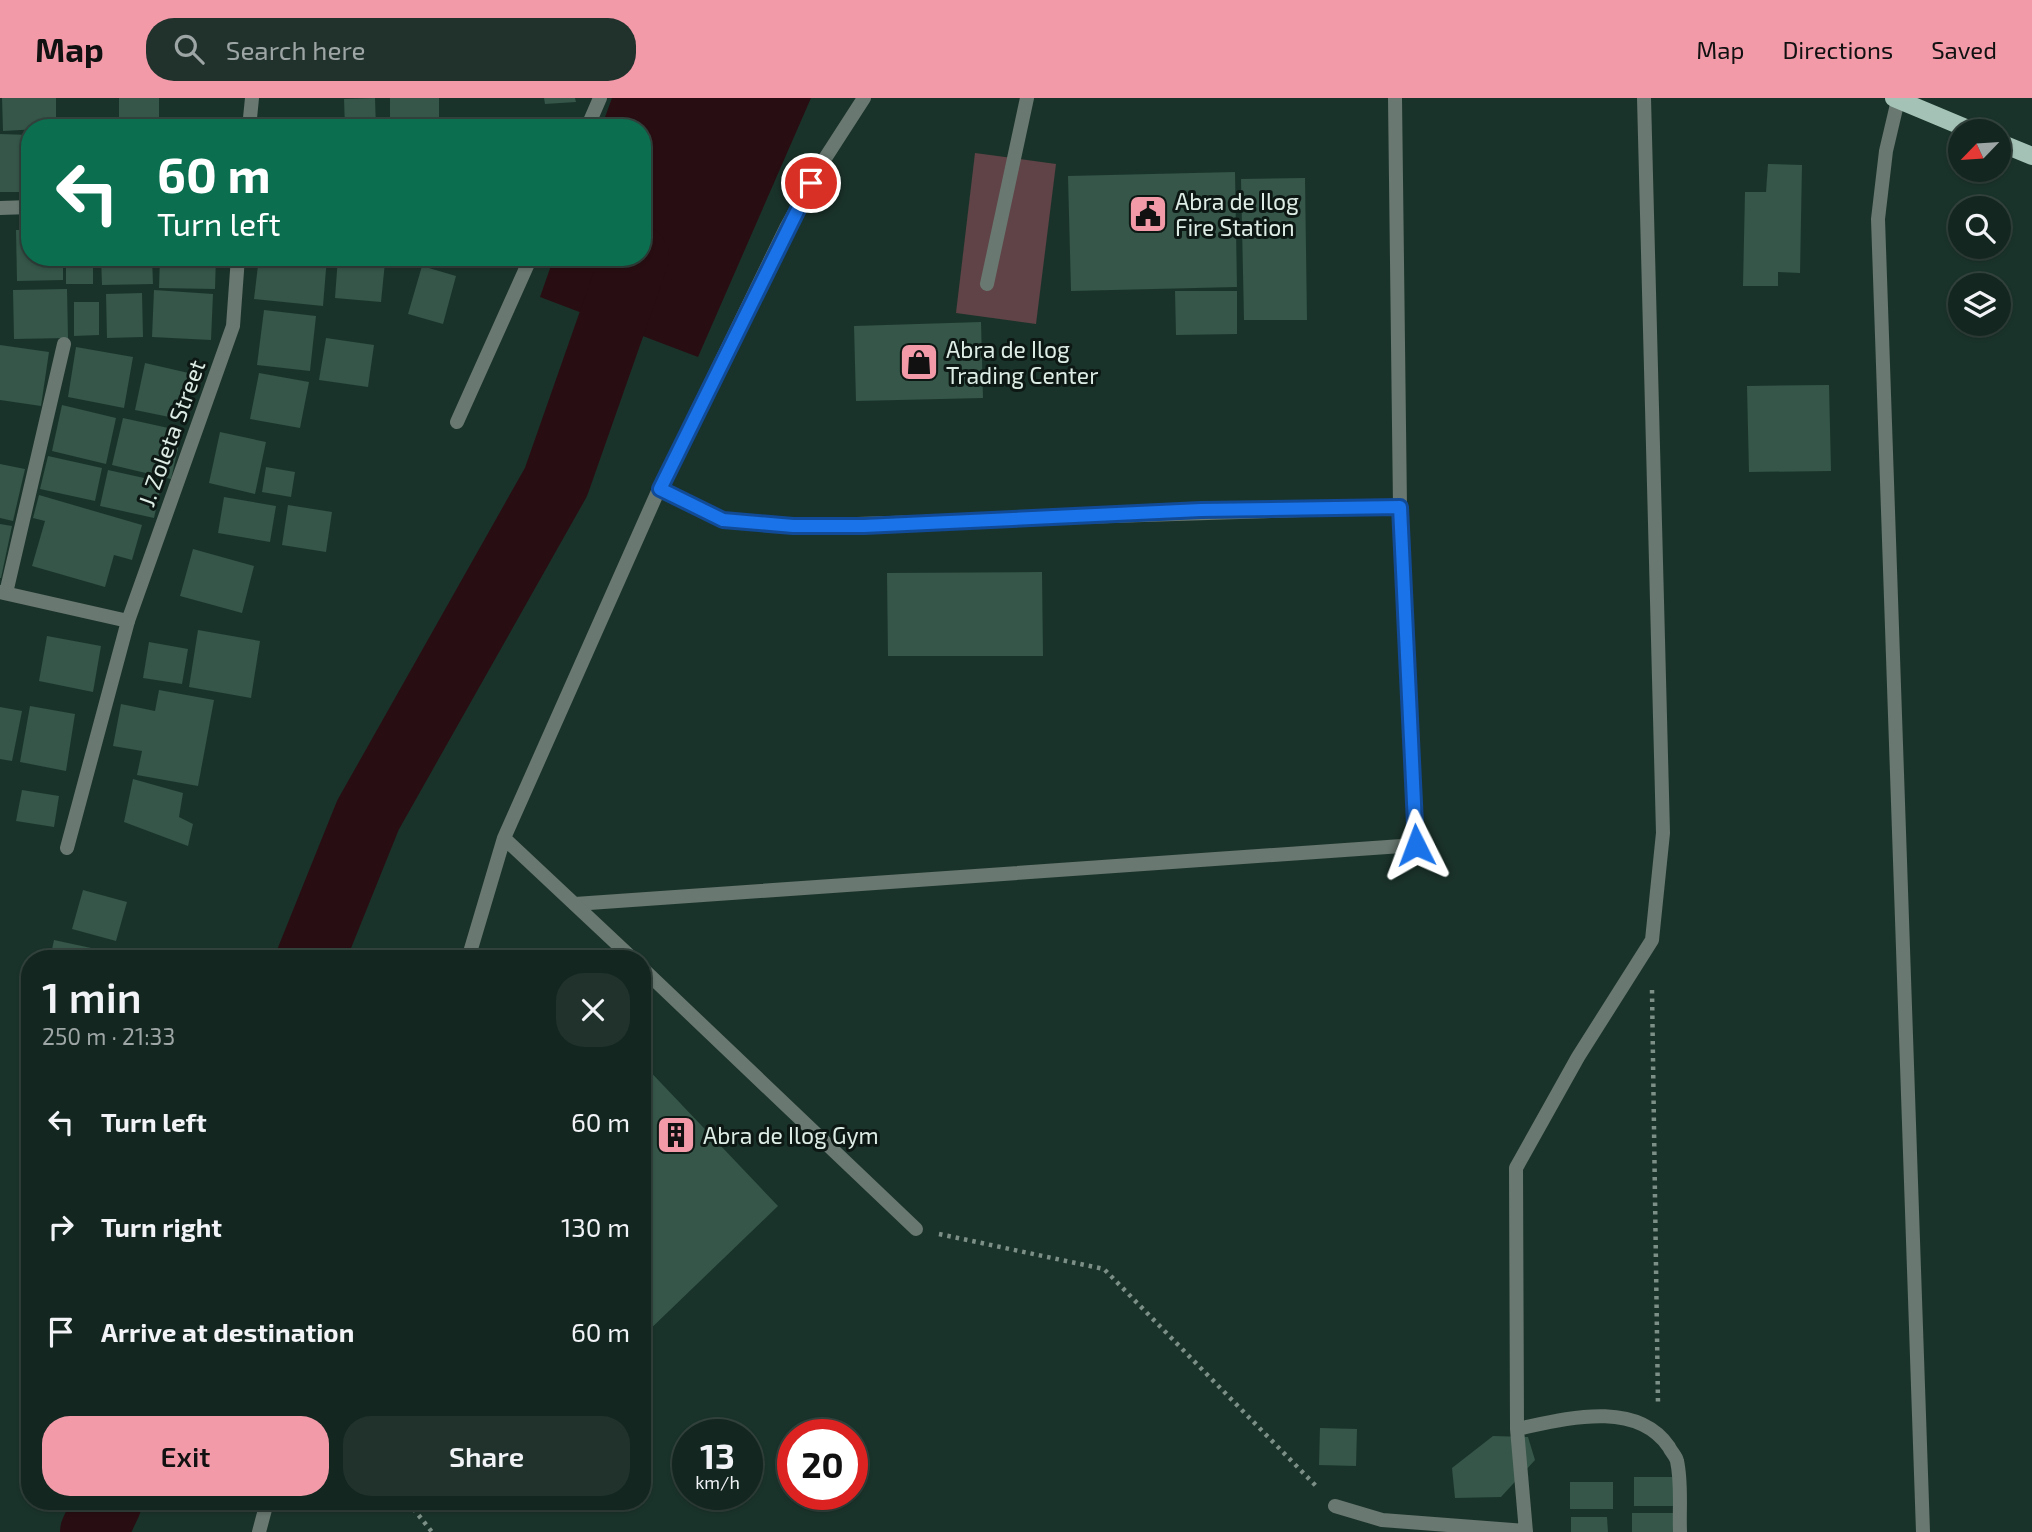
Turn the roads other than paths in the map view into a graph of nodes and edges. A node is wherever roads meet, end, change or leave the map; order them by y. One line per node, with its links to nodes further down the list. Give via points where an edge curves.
1 (252, 98): 8 (street)
2 (600, 98): 9 (street)
3 (864, 98): 20 (street, via 786,229)
4 (1027, 98): 17 (street)
5 (1395, 98): 21 (street)
6 (1644, 98): 31 (street, via 1663,833 1652,940 1578,1056 1516,1168)
7 (1896, 99): 10 (main road); 38 (street, via 1878,219)
8 (250, 119)
9 (591, 119)
10 (1948, 121)
11 (2011, 147): 12 (main road)
12 (2032, 156)
13 (21, 207): 14 (street)
14 (0, 208)
15 (237, 266): 23 (street, J. Zoleta Street, via 233,326)
16 (527, 266): 19 (street)
17 (987, 284)
18 (64, 344): 22 (street)
19 (457, 422)
20 (660, 489): 21 (street, via 723,520 793,526); 24 (street)
21 (1400, 507): 26 (street, via 1416,845)
22 (3, 593): 23 (street)
23 (128, 621): 25 (street, J. Zoleta Street)
24 (504, 838): 26 (street); 27 (street)
25 (67, 848)
26 (575, 904): 28 (street)
27 (471, 950)
28 (624, 950)
29 (651, 977): 30 (street)
30 (916, 1229)
31 (1517, 1429): 35 (street); 37 (street, via 1603,1416 1659,1433 1677,1460)
32 (1335, 1506): 34 (street)
33 (265, 1510): 36 (street)
34 (1382, 1526): 35 (street)
35 (1526, 1531)
36 (259, 1532)
37 (1680, 1532)
38 (1923, 1532)

